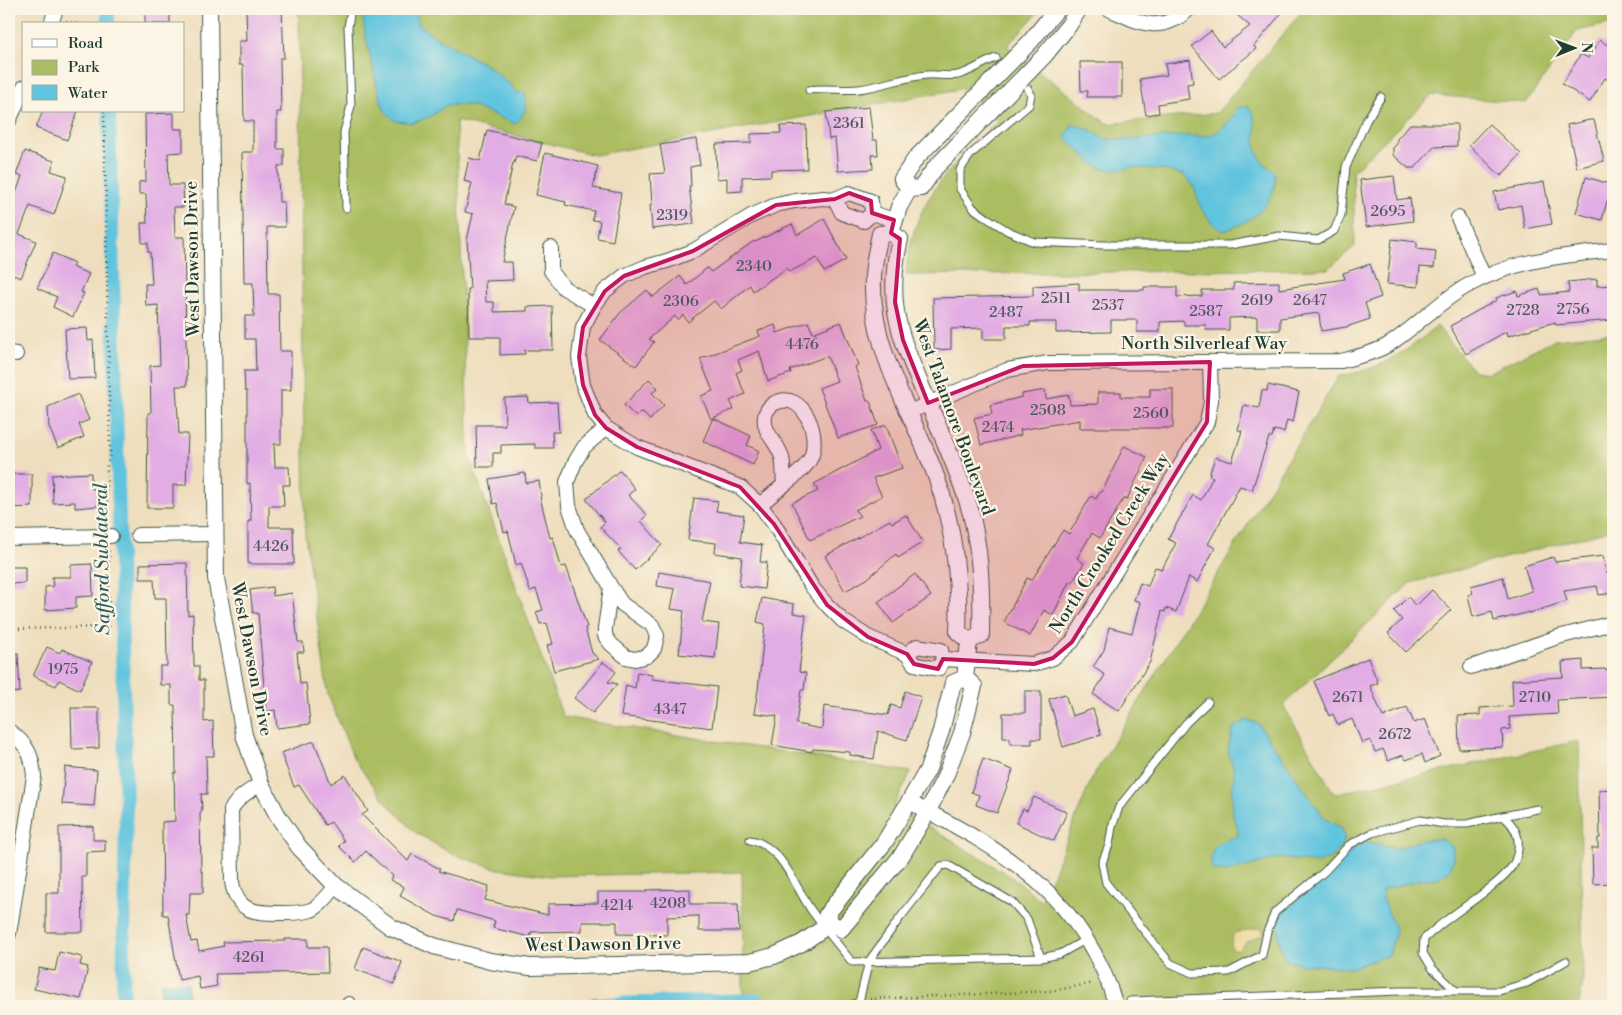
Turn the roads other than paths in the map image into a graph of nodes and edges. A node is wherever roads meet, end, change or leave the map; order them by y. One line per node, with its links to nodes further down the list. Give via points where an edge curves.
1 (56, 9): 8 (street)
2 (209, 9): 31 (street, West Dawson Drive)
3 (351, 9): 17 (lane, via 348,27 351,106 344,132)
4 (1057, 9): 15 (street, via 1030,42 916,158 902,179)
5 (1079, 9): 15 (street, via 1044,56 935,168 921,188)
6 (1109, 9): 7 (street, via 1132,19 1159,25 1171,22)
7 (1189, 9)
8 (52, 22)
9 (996, 58): 11 (lane, via 982,63 977,69 955,75 928,75 858,89)
10 (1028, 89): 13 (lane, via 1031,94 1029,105 971,154 960,170 960,189 973,208 1008,231 1034,242 1104,245 1230,245 1279,236 1318,240 1326,236 1334,231 1341,215 1346,167 1366,121)
11 (809, 90)
12 (22, 92): 14 (street)
13 (1381, 98)
14 (9, 122)
15 (909, 189): 20 (street)
16 (835, 199): 18 (street, via 842,213 864,221); 18 (street, via 849,193 871,201); 24 (street, via 794,201 752,216 693,251 624,276)
17 (346, 208)
18 (872, 213): 20 (street)
19 (1458, 218): 23 (street)
20 (892, 226): 26 (street, West Talamore Boulevard, via 900,240 895,302 902,340); 27 (street, via 880,234 873,279 874,304 887,360)
21 (551, 248): 24 (street, via 551,271 564,288)
22 (1613, 250): 23 (street, North Silverleaf Way, via 1543,258)
23 (1484, 277): 25 (street, North Silverleaf Way, via 1448,298 1386,346 1363,356 1341,361)
24 (594, 306): 28 (street, via 583,327 579,357 583,385 595,414)
25 (1210, 362): 26 (street, North Silverleaf Way, via 1023,366); 38 (street, North Crooked Creek Way, via 1211,401 1207,422 1072,642 1054,658 1034,664)
26 (928, 403): 27 (street, North Silverleaf Way); 37 (street, West Talamore Boulevard, via 967,502 978,553 981,635)
27 (909, 412): 37 (street, via 946,507 958,580 958,632)
28 (606, 428): 30 (street, via 636,447 740,487); 35 (street, via 584,447 567,482 569,506 577,530)
29 (784, 484): 29 (street, via 801,472 814,450 812,428 803,409 789,400 781,400 768,407 765,416 768,434 783,459); 30 (street)
30 (760, 505): 38 (street, North Crooked Creek Way, via 812,587 843,621 869,638 907,654 917,646 940,650 943,659)
31 (215, 534): 32 (street); 43 (street, West Dawson Drive, via 216,578 235,690 244,736)
32 (138, 535)
33 (109, 536): 34 (street)
34 (9, 538)
35 (611, 588): 35 (street, via 605,636 626,657 646,656 654,649 657,636 652,624 622,604)
36 (1613, 623): 39 (street, via 1558,637)
37 (969, 641): 38 (street, West Talamore Boulevard)
38 (967, 661): 40 (street, West Talamore Boulevard)
39 (1471, 666)
40 (965, 678): 44 (street, via 953,683 928,769); 46 (street, West Talamore Boulevard, via 974,686 962,733)
41 (1208, 702): 47 (lane, via 1118,807 1102,863 1106,883 1170,963 1192,973 1229,972 1262,955 1275,912 1324,872 1348,846 1372,833 1420,820 1467,824)
42 (9, 731): 51 (street, via 22,741 33,763 34,783)
43 (261, 784): 49 (street, West Dawson Drive, via 299,847); 49 (street, via 244,794 231,810 232,882 239,902 249,910 261,913 300,913 312,910)
44 (909, 802): 46 (street); 50 (street, via 884,843 827,914)
45 (1537, 809): 47 (lane)
46 (928, 812): 50 (street, West Talamore Boulevard, via 902,855 841,929); 52 (street, via 1008,858 1034,877 1058,900)
47 (1503, 816): 57 (lane, via 1512,823 1519,838 1515,862 1502,878 1424,939 1423,953 1432,968)
48 (750, 840): 50 (lane, via 757,841 778,858 812,911)
49 (336, 886): 56 (street, West Dawson Drive, via 391,927 434,946 490,961 530,967)
50 (828, 925): 54 (lane, via 852,962); 56 (street, West Talamore Boulevard, via 802,944)
51 (9, 934)
52 (1088, 938): 53 (lane, via 1060,954); 61 (street)
53 (1041, 958): 54 (lane); 54 (lane, via 1027,919 1012,902 948,865 941,866)
54 (869, 961): 59 (lane)
55 (1566, 961): 57 (lane, via 1527,983 1499,991)
56 (749, 962)
57 (1455, 990): 58 (lane)
58 (1130, 1001)
59 (860, 1004): 60 (lane)
60 (849, 1006)
61 (1116, 1006)

